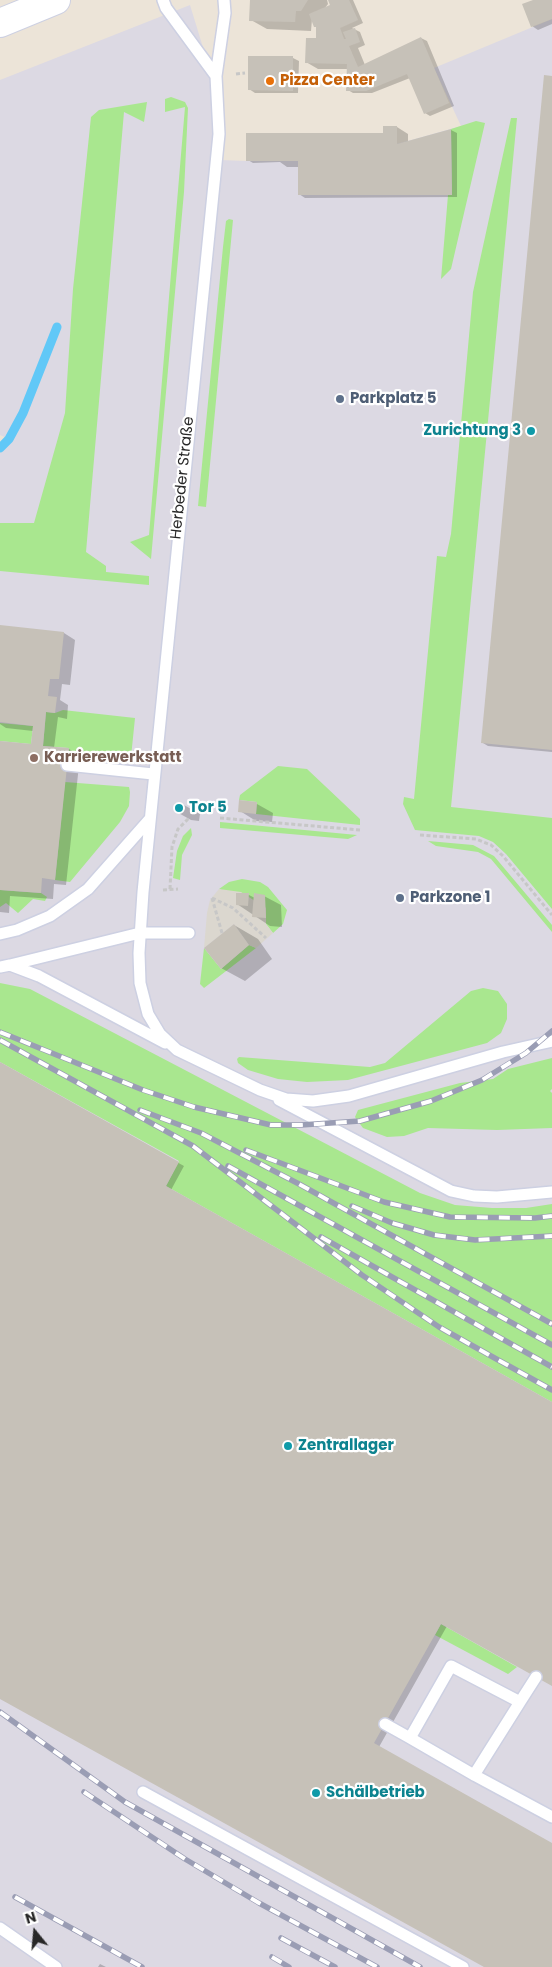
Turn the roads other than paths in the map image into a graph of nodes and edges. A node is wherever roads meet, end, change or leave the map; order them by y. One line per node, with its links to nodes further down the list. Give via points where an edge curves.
1 (56, 0): 4 (street)
2 (163, 0): 5 (lane)
3 (224, 0): 5 (lane, Herbeder Straße)
4 (0, 23)
5 (216, 76): 7 (lane, Herbeder Straße, via 219,134)
6 (67, 765): 7 (lane)
7 (153, 774): 8 (lane, Herbeder Straße)
8 (149, 820): 9 (lane, Herbeder Straße); 11 (lane, via 88,889 50,916)
9 (140, 933): 10 (lane); 12 (lane); 14 (lane, Herbeder Straße, via 140,983 148,1014 160,1034)
10 (189, 933)
11 (0, 934)
12 (5, 966): 14 (lane, via 40,976)
13 (552, 1041): 15 (lane, via 349,1096 313,1101 286,1099)
14 (177, 1050): 15 (lane)
15 (260, 1090): 16 (lane, via 451,1191 498,1197)
16 (552, 1192)
17 (536, 1677): 18 (lane)
18 (520, 1702): 20 (lane, via 451,1666); 21 (lane)
19 (385, 1724): 20 (lane)
20 (410, 1738): 21 (lane)
21 (474, 1775): 23 (lane)
22 (143, 1792): 26 (lane)
23 (552, 1817)
24 (0, 1928): 25 (lane)
25 (56, 1967)
26 (463, 1967)

